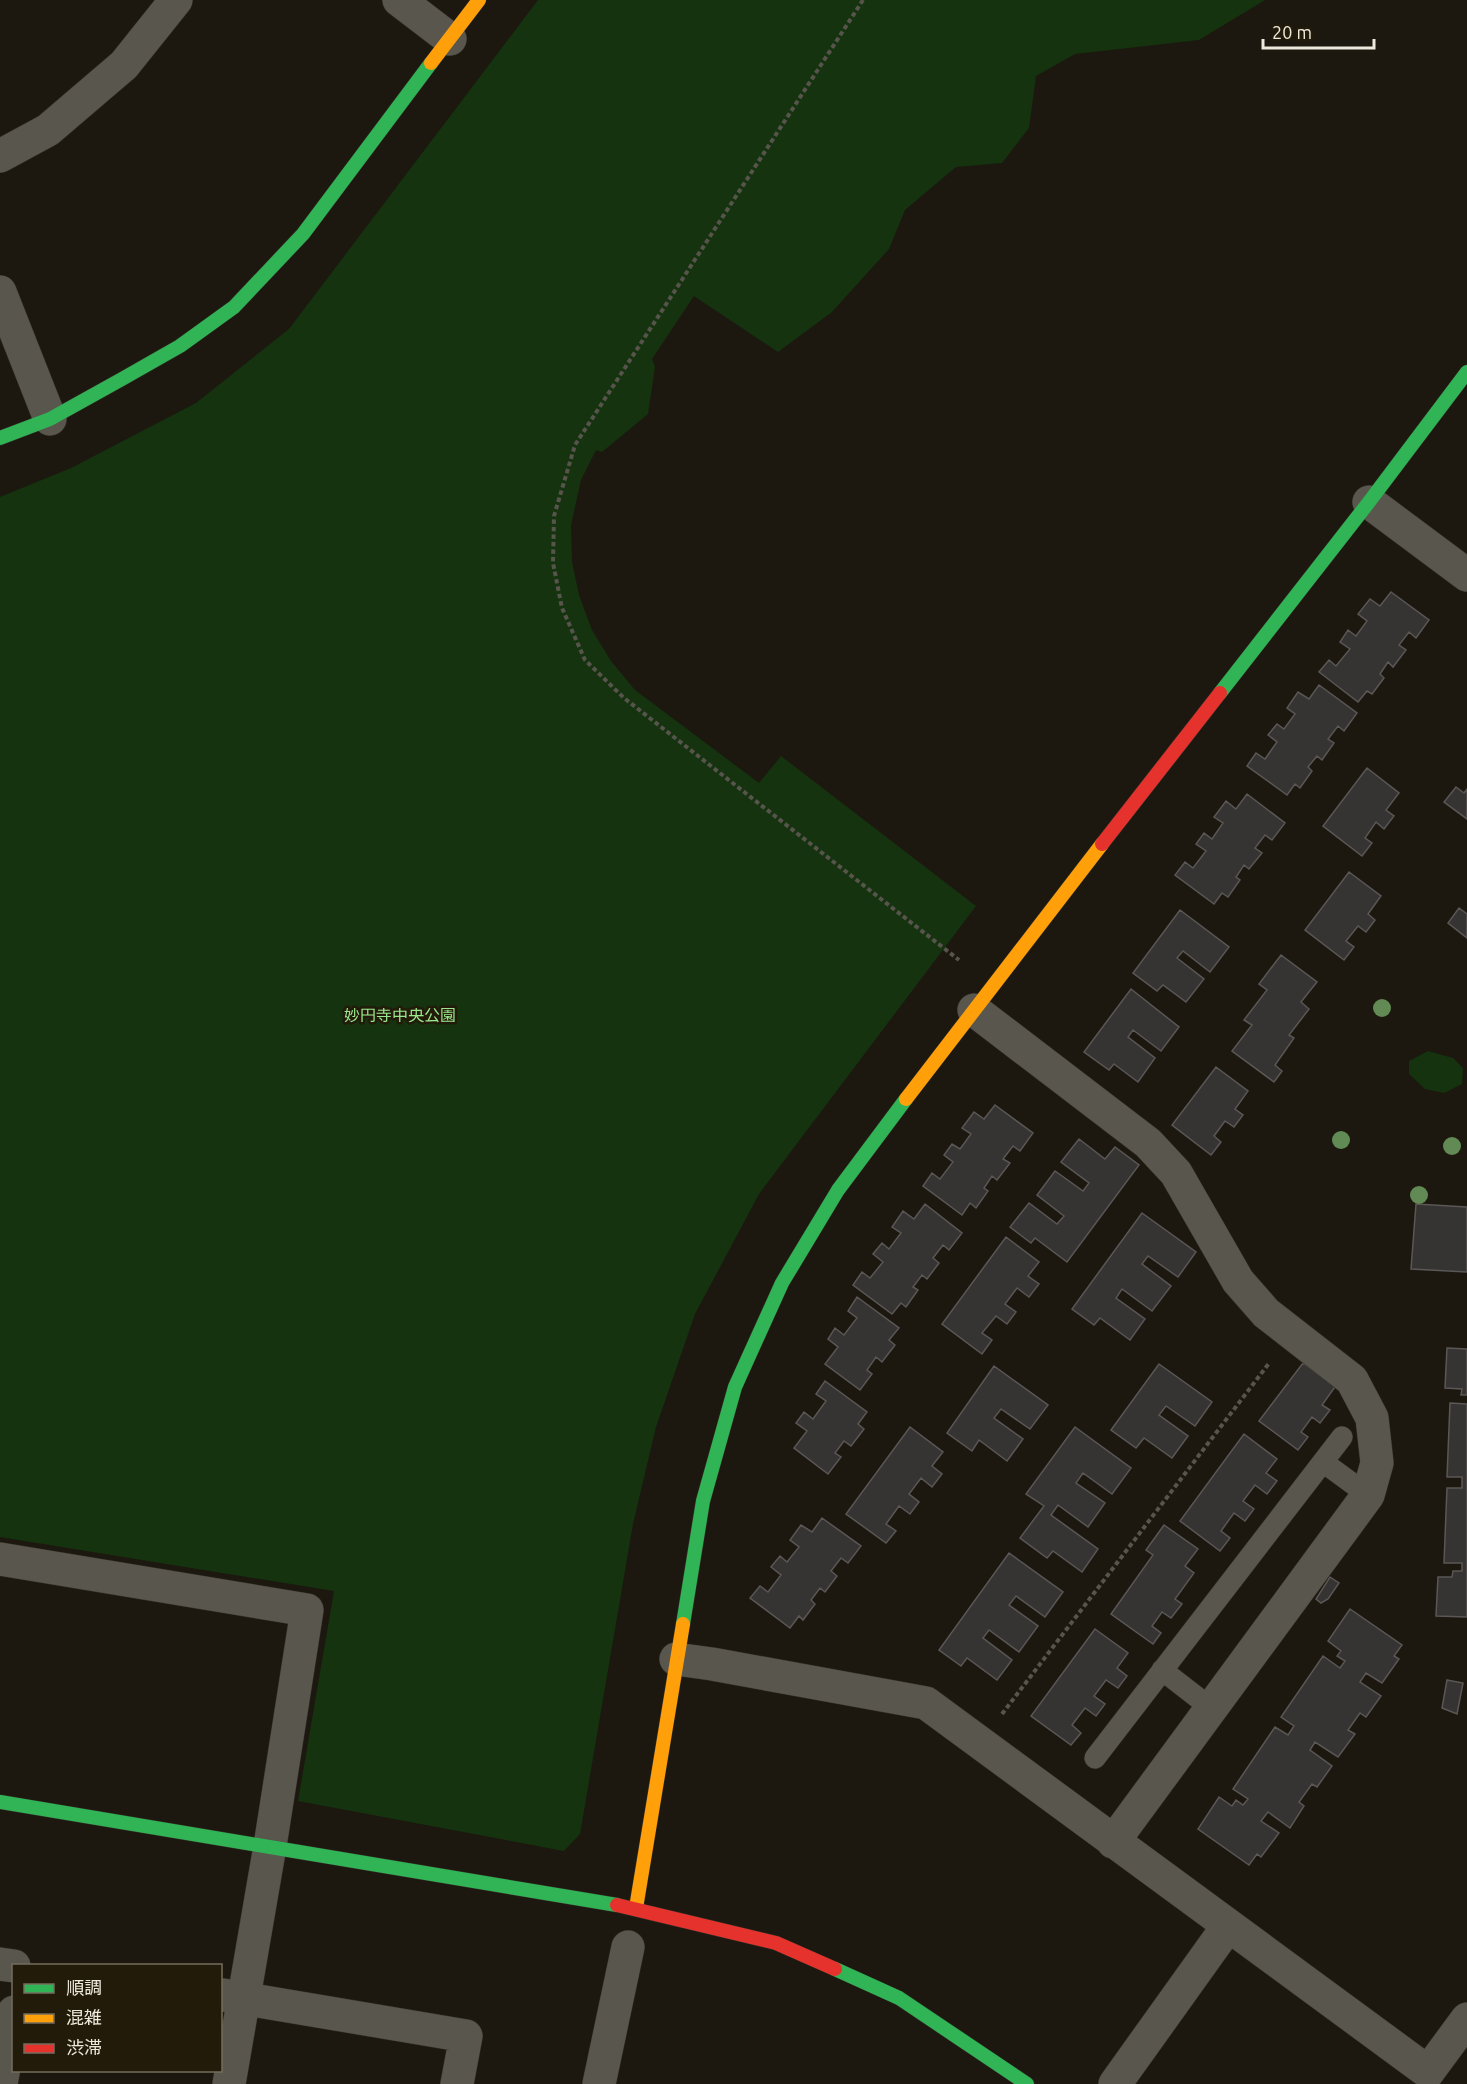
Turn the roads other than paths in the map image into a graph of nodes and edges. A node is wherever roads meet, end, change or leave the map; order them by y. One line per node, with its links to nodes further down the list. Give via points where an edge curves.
1 (176, 0): 5 (street, via 124,65 48,130)
2 (399, 0): 4 (street)
3 (479, 0): 4 (street)
4 (450, 39): 8 (street, via 303,234 234,307 180,346)
5 (0, 156)
6 (0, 292): 8 (street)
7 (1467, 372): 10 (street)
8 (50, 419): 9 (street)
9 (0, 438)
10 (1369, 502): 11 (street); 12 (street)
11 (1467, 575)
12 (974, 1010): 15 (street, via 1148,1143 1176,1173 1238,1281 1266,1313 1352,1380 1372,1418 1377,1463); 17 (street, via 838,1190 782,1282 735,1387 706,1490)
13 (1342, 1437): 14 (lane)
14 (1323, 1462): 15 (lane); 18 (lane)
15 (1368, 1495): 19 (street)
16 (0, 1559): 23 (street, via 307,1610)
17 (676, 1659): 22 (street, via 926,1703); 24 (street)
18 (1162, 1670): 19 (lane); 20 (lane)
19 (1212, 1708): 22 (street)
20 (1095, 1758)
21 (0, 1802): 23 (street)
22 (1113, 1842): 25 (street)
23 (270, 1846): 24 (street); 27 (street)
24 (636, 1908): 34 (street, via 776,1943 899,1998)
25 (1228, 1926): 28 (street, via 1428,2072); 35 (street)
26 (628, 1947): 33 (street)
27 (232, 1996): 31 (street); 32 (street, via 466,2036)
28 (1467, 2019)
29 (12, 2023): 30 (street)
30 (1, 2084)
31 (229, 2084)
32 (457, 2084)
33 (599, 2084)
34 (1027, 2084)
35 (1114, 2084)

